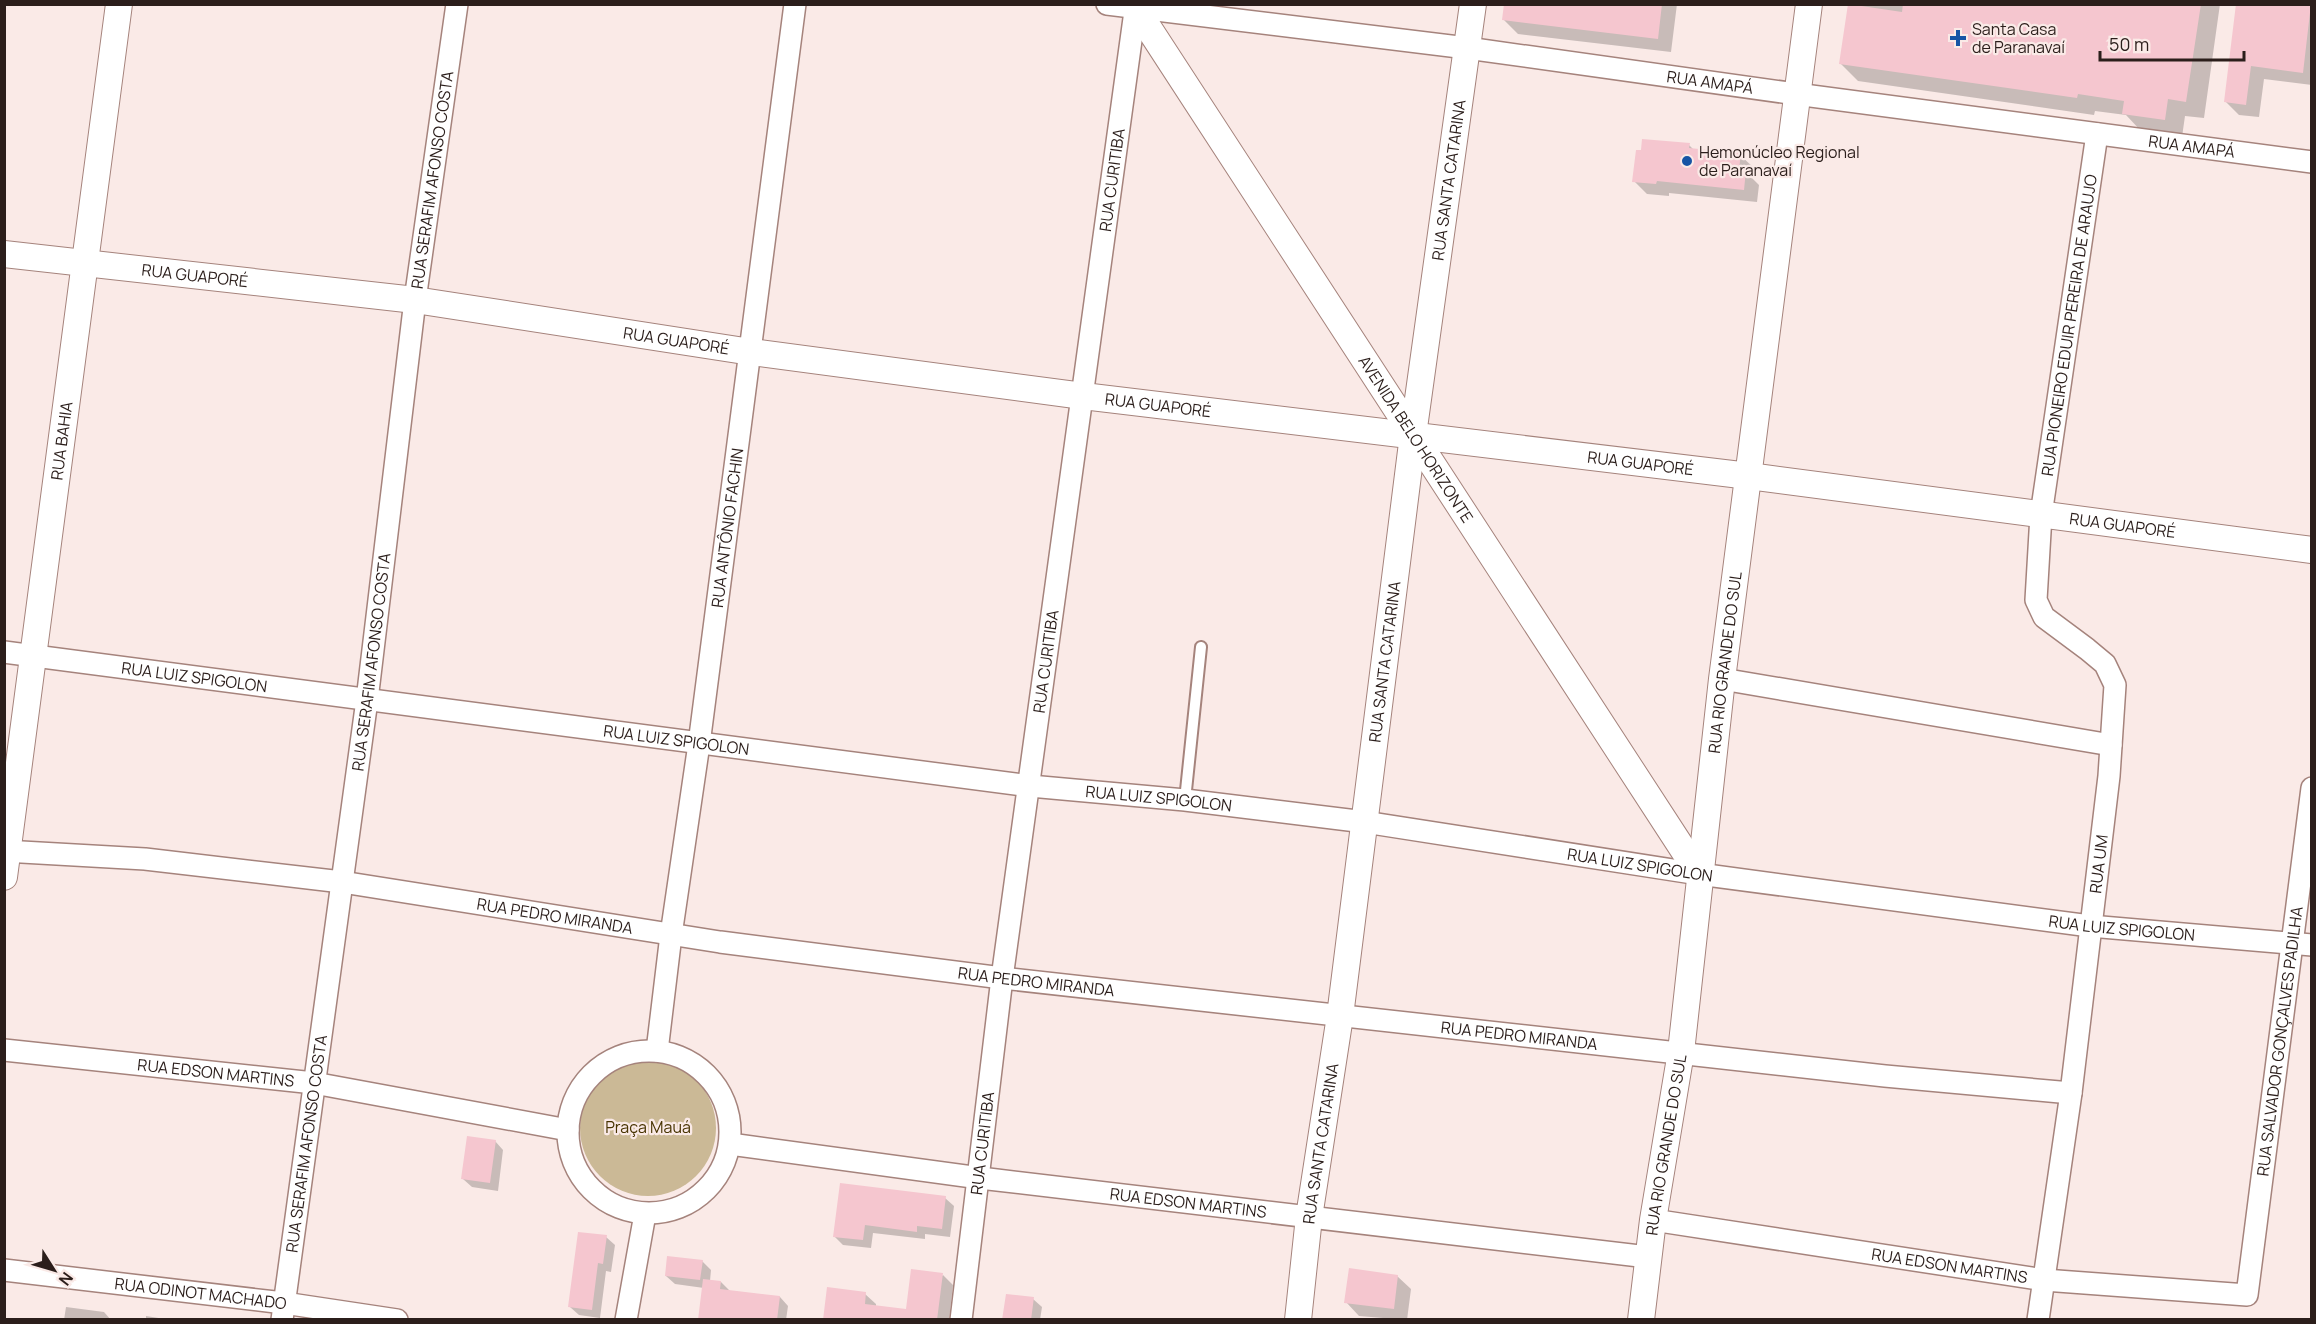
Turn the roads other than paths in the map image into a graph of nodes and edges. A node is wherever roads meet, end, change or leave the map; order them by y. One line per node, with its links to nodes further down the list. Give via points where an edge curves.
1 (119, 4): 13 (street, RUA BAHIA)
2 (457, 4): 14 (street, RUA SERAFIM AFONSO COSTA)
3 (795, 4): 15 (street, RUA ANTÔNIO FACHIN)
4 (1107, 4): 7 (street, RUA AMAPÁ)
5 (1473, 4): 8 (street, RUA SANTA CATARINA)
6 (1809, 4): 9 (street, RUA RIO GRANDE DO SUL)
7 (1135, 6): 8 (street, RUA AMAPÁ); 16 (street, RUA CURITIBA); 17 (street, AVENIDA BELO HORIZONTE)
8 (1467, 48): 9 (street, RUA AMAPÁ); 17 (street, RUA SANTA CATARINA)
9 (1797, 94): 10 (street, RUA AMAPÁ); 18 (street, RUA RIO GRANDE DO SUL)
10 (2097, 134): 11 (street, RUA AMAPÁ); 19 (street, RUA PIONEIRO EDUIR PEREIRA DE ARAUJO)
11 (2312, 162)
12 (4, 254): 13 (street, RUA GUAPORÉ)
13 (85, 264): 14 (street, RUA GUAPORÉ); 23 (street, RUA BAHIA)
14 (415, 300): 15 (street, RUA GUAPORÉ); 25 (street, RUA SERAFIM AFONSO COSTA)
15 (751, 352): 16 (street, RUA GUAPORÉ); 26 (street, RUA ANTÔNIO FACHIN)
16 (1083, 396): 17 (street, RUA GUAPORÉ); 28 (street, RUA CURITIBA)
17 (1413, 435): 18 (street, RUA GUAPORÉ); 31 (street, RUA SANTA CATARINA); 33 (street, AVENIDA BELO HORIZONTE)
18 (1749, 476): 19 (street, RUA GUAPORÉ); 24 (street, RUA RIO GRANDE DO SUL)
19 (2041, 515): 20 (street, RUA GUAPORÉ); 27 (street, RUA UM, via 2036,600 2044,617 2105,664 2115,686)
20 (2312, 550)
21 (1201, 647): 30 (lane)
22 (4, 652): 23 (street, RUA LUIZ SPIGOLON)
23 (35, 656): 25 (street, RUA LUIZ SPIGOLON); 32 (street, RUA BAHIA)
24 (1722, 678): 27 (street); 33 (street, RUA RIO GRANDE DO SUL)
25 (367, 700): 26 (street, RUA LUIZ SPIGOLON); 35 (street, RUA SERAFIM AFONSO COSTA)
26 (699, 744): 28 (street, RUA LUIZ SPIGOLON); 37 (street, RUA ANTÔNIO FACHIN)
27 (2111, 745): 36 (street, RUA UM)
28 (1030, 786): 30 (street, RUA LUIZ SPIGOLON); 39 (street, RUA CURITIBA)
29 (2312, 788): 38 (street, RUA SALVADOR GONÇALVES PADILHA)
30 (1185, 800): 31 (street, RUA LUIZ SPIGOLON)
31 (1365, 822): 33 (street, RUA LUIZ SPIGOLON); 40 (street, RUA SANTA CATARINA)
32 (6, 851): 34 (street, RUA BAHIA); 35 (street, RUA PEDRO MIRANDA, via 145,859)
33 (1699, 874): 36 (street, RUA LUIZ SPIGOLON); 43 (street, RUA RIO GRANDE DO SUL)
34 (4, 878)
35 (342, 882): 37 (street, RUA PEDRO MIRANDA); 44 (street, RUA SERAFIM AFONSO COSTA)
36 (2090, 926): 38 (street, RUA LUIZ SPIGOLON); 45 (street, RUA UM)
37 (671, 935): 39 (street, RUA PEDRO MIRANDA); 42 (street, RUA ANTÔNIO FACHIN)
38 (2301, 944): 55 (street, RUA SALVADOR GONÇALVES PADILHA)
39 (1002, 978): 40 (street, RUA PEDRO MIRANDA); 48 (street, RUA CURITIBA)
40 (1340, 1016): 43 (street, RUA PEDRO MIRANDA); 50 (street, RUA SANTA CATARINA)
41 (4, 1050): 44 (street, RUA EDSON MARTINS)
42 (657, 1051): 46 (street, via 630,1053 606,1063 586,1081 573,1104); 47 (street, via 698,1066 714,1082 730,1122)
43 (1681, 1052): 45 (street, RUA PEDRO MIRANDA); 51 (street, RUA RIO GRANDE DO SUL)
44 (314, 1083): 46 (street, RUA EDSON MARTINS); 56 (street, RUA SERAFIM AFONSO COSTA)
45 (2071, 1093): 54 (street, RUA UM)
46 (568, 1130): 49 (street, via 570,1151 589,1188 615,1206)
47 (730, 1144): 48 (street, RUA EDSON MARTINS); 49 (street, via 723,1167 710,1187 691,1202 669,1211)
48 (980, 1178): 50 (street, RUA EDSON MARTINS); 59 (street, RUA CURITIBA)
49 (645, 1214): 58 (street)
50 (1310, 1218): 52 (street, RUA EDSON MARTINS); 60 (street, RUA SANTA CATARINA)
51 (1653, 1220): 52 (street, RUA RIO GRANDE DO SUL); 54 (street, RUA EDSON MARTINS)
52 (1648, 1257): 61 (street, RUA RIO GRANDE DO SUL)
53 (4, 1270): 56 (street, RUA ODINOT MACHADO)
54 (2044, 1280): 55 (street, RUA EDSON MARTINS); 62 (street, RUA UM)
55 (2247, 1295)
56 (283, 1311): 57 (street, RUA ODINOT MACHADO)
57 (397, 1320)
58 (626, 1320)
59 (961, 1320)
60 (1298, 1320)
61 (1641, 1320)
62 (2038, 1320)

